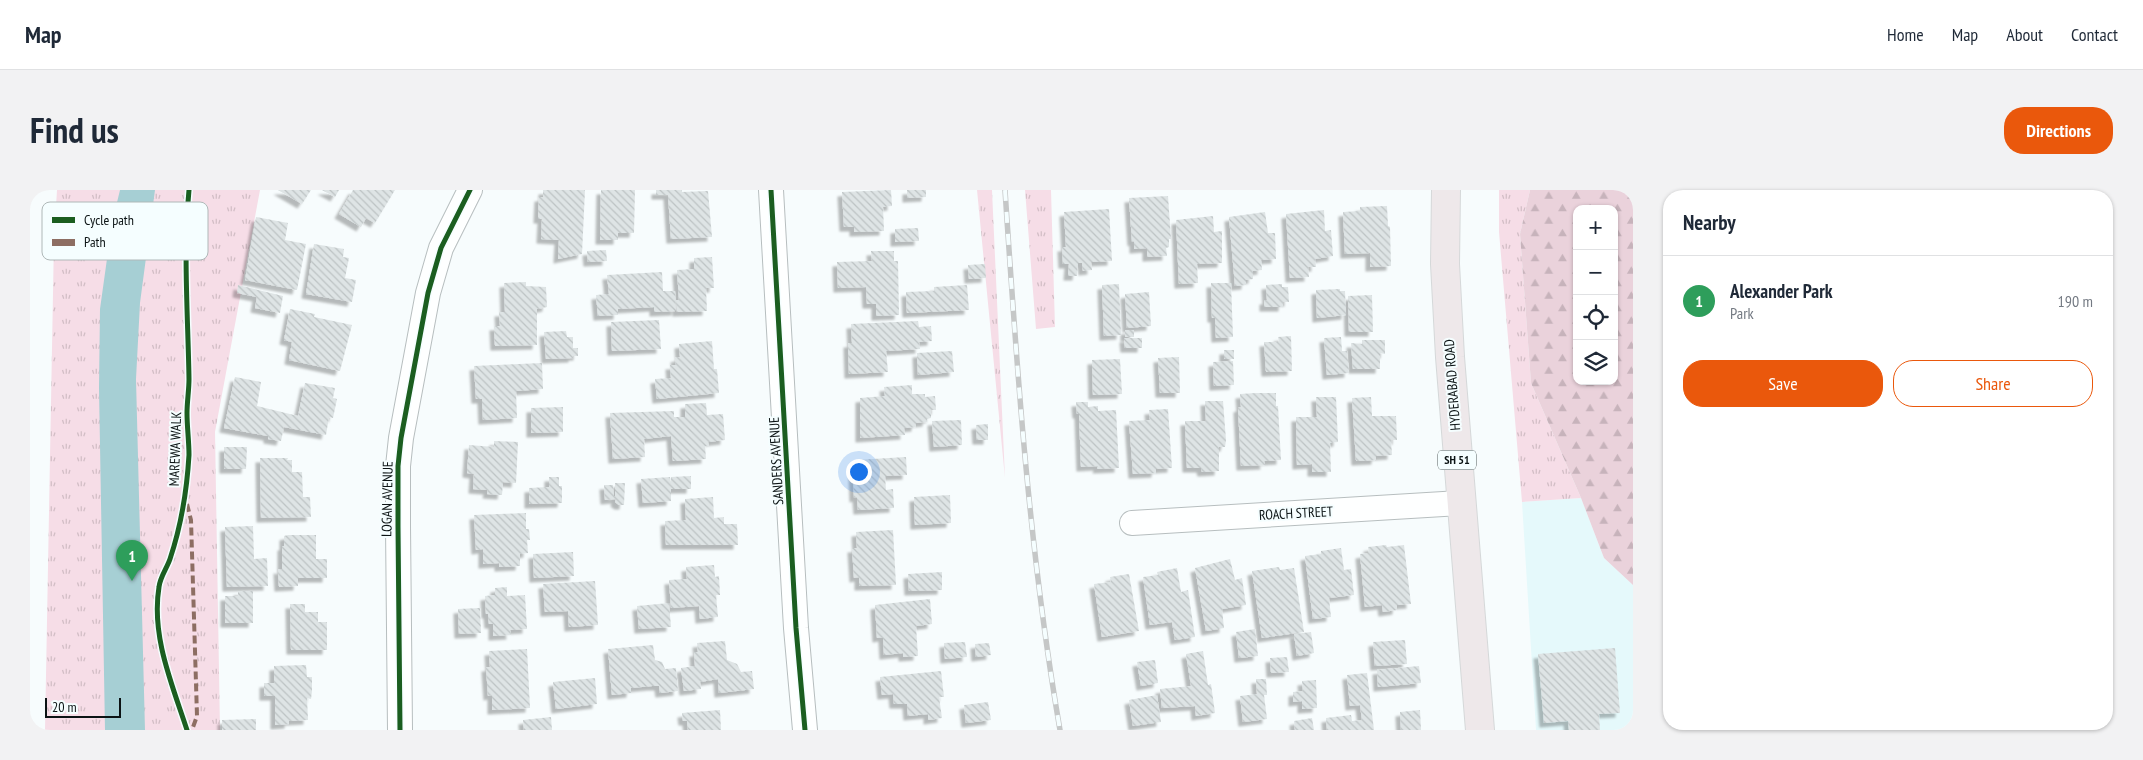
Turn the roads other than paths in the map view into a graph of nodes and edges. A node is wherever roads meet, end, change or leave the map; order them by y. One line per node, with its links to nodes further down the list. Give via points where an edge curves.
1 (470, 190): 6 (street, LOGAN AVENUE, via 441,248 428,293 401,438 398,466)
2 (771, 190): 7 (street, SANDERS AVENUE)
3 (1446, 190): 4 (main road, HYDERABAD ROAD / SH 51, via 1445,264)
4 (1460, 503): 5 (street, ROACH STREET); 8 (main road, HYDERABAD ROAD / SH 51)
5 (1132, 523)
6 (400, 730)
7 (804, 730)
8 (1480, 730)

